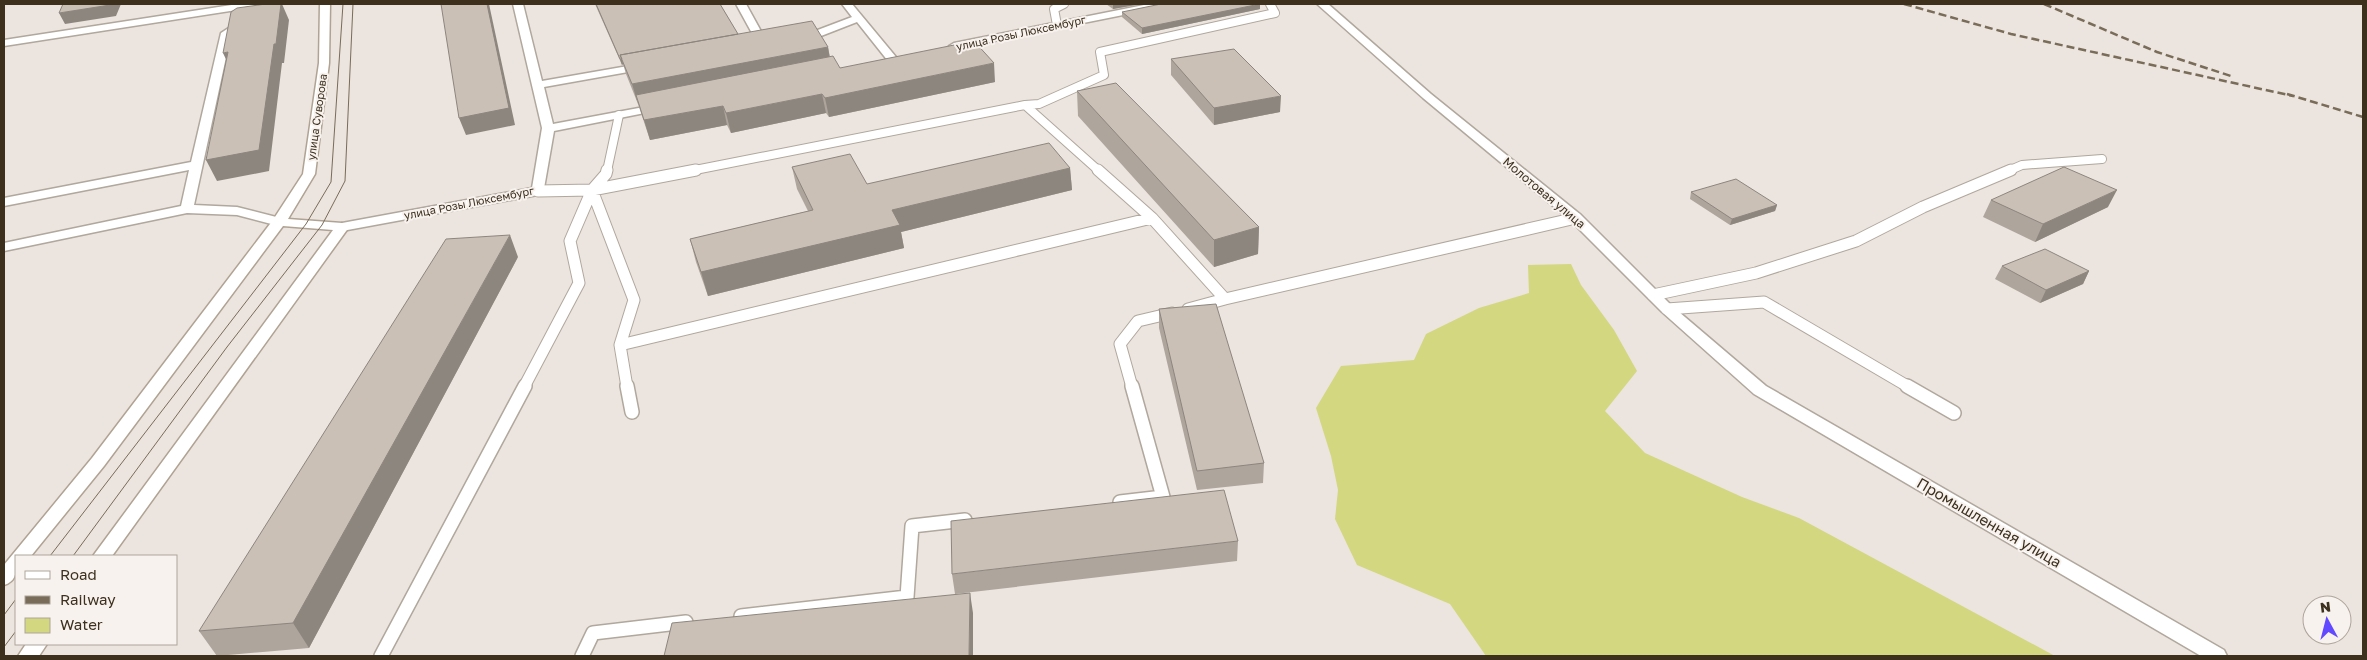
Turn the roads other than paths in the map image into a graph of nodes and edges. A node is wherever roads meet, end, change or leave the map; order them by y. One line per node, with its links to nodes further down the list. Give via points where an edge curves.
1 (256, 4): 14 (street)
2 (271, 4): 25 (street, via 226,33)
3 (326, 4): 32 (street, улица Суворова, via 324,63 309,174)
4 (518, 4): 19 (street)
5 (741, 4): 15 (street)
6 (847, 4): 11 (street)
7 (1064, 4): 12 (lane, via 1054,9)
8 (1163, 4): 12 (street, улица Розы Люксембург)
9 (1270, 4): 21 (lane, via 1275,14 1100,52 1104,74 1039,104)
10 (1322, 4): 31 (street, Молотовая улица, via 1427,96)
11 (859, 18): 13 (street, via 817,34); 17 (street)
12 (1057, 25): 16 (street, улица Розы Люксембург)
13 (790, 39)
14 (4, 43)
15 (762, 44)
16 (940, 49)
17 (891, 59)
18 (655, 64): 19 (street)
19 (538, 86): 23 (street)
20 (668, 105): 22 (street)
21 (1025, 105): 26 (lane); 30 (lane)
22 (619, 115): 23 (street); 26 (lane, via 606,174)
23 (548, 128): 27 (street, улица Розы Люксембург)
24 (2102, 159): 35 (lane, via 2022,165 1923,207 1856,241 1756,273)
25 (196, 165): 28 (street); 29 (street)
26 (592, 190): 27 (lane); 38 (lane, via 634,300); 52 (lane, via 570,241 579,282)
27 (538, 191): 33 (street, улица Розы Люксембург)
28 (4, 202)
29 (187, 210): 32 (street, via 237,212); 34 (street)
30 (1152, 218): 36 (lane); 38 (lane)
31 (1576, 218): 35 (street, Молотовая улица); 36 (lane)
32 (279, 222): 33 (street, улица Розы Люксембург); 44 (street, улица Суворова, via 98,462)
33 (342, 227): 45 (street)
34 (4, 246)
35 (1653, 295): 37 (street, Молотовая улица)
36 (1225, 300): 42 (lane, via 1138,321 1120,344 1163,497)
37 (1667, 309): 39 (street, Молотовая улица); 41 (lane, via 1764,302)
38 (620, 345): 40 (lane)
39 (1760, 390): 54 (street, Промышленная улица)
40 (632, 412)
41 (1954, 414)
42 (1105, 504)
43 (979, 518): 48 (lane, via 912,526 907,597)
44 (22, 555)
45 (103, 555)
46 (15, 563): 47 (street)
47 (4, 578)
48 (730, 617)
49 (701, 621): 53 (lane, via 593,633)
50 (36, 645): 51 (street)
51 (28, 656)
52 (382, 656)
53 (582, 656)
54 (2218, 656)

